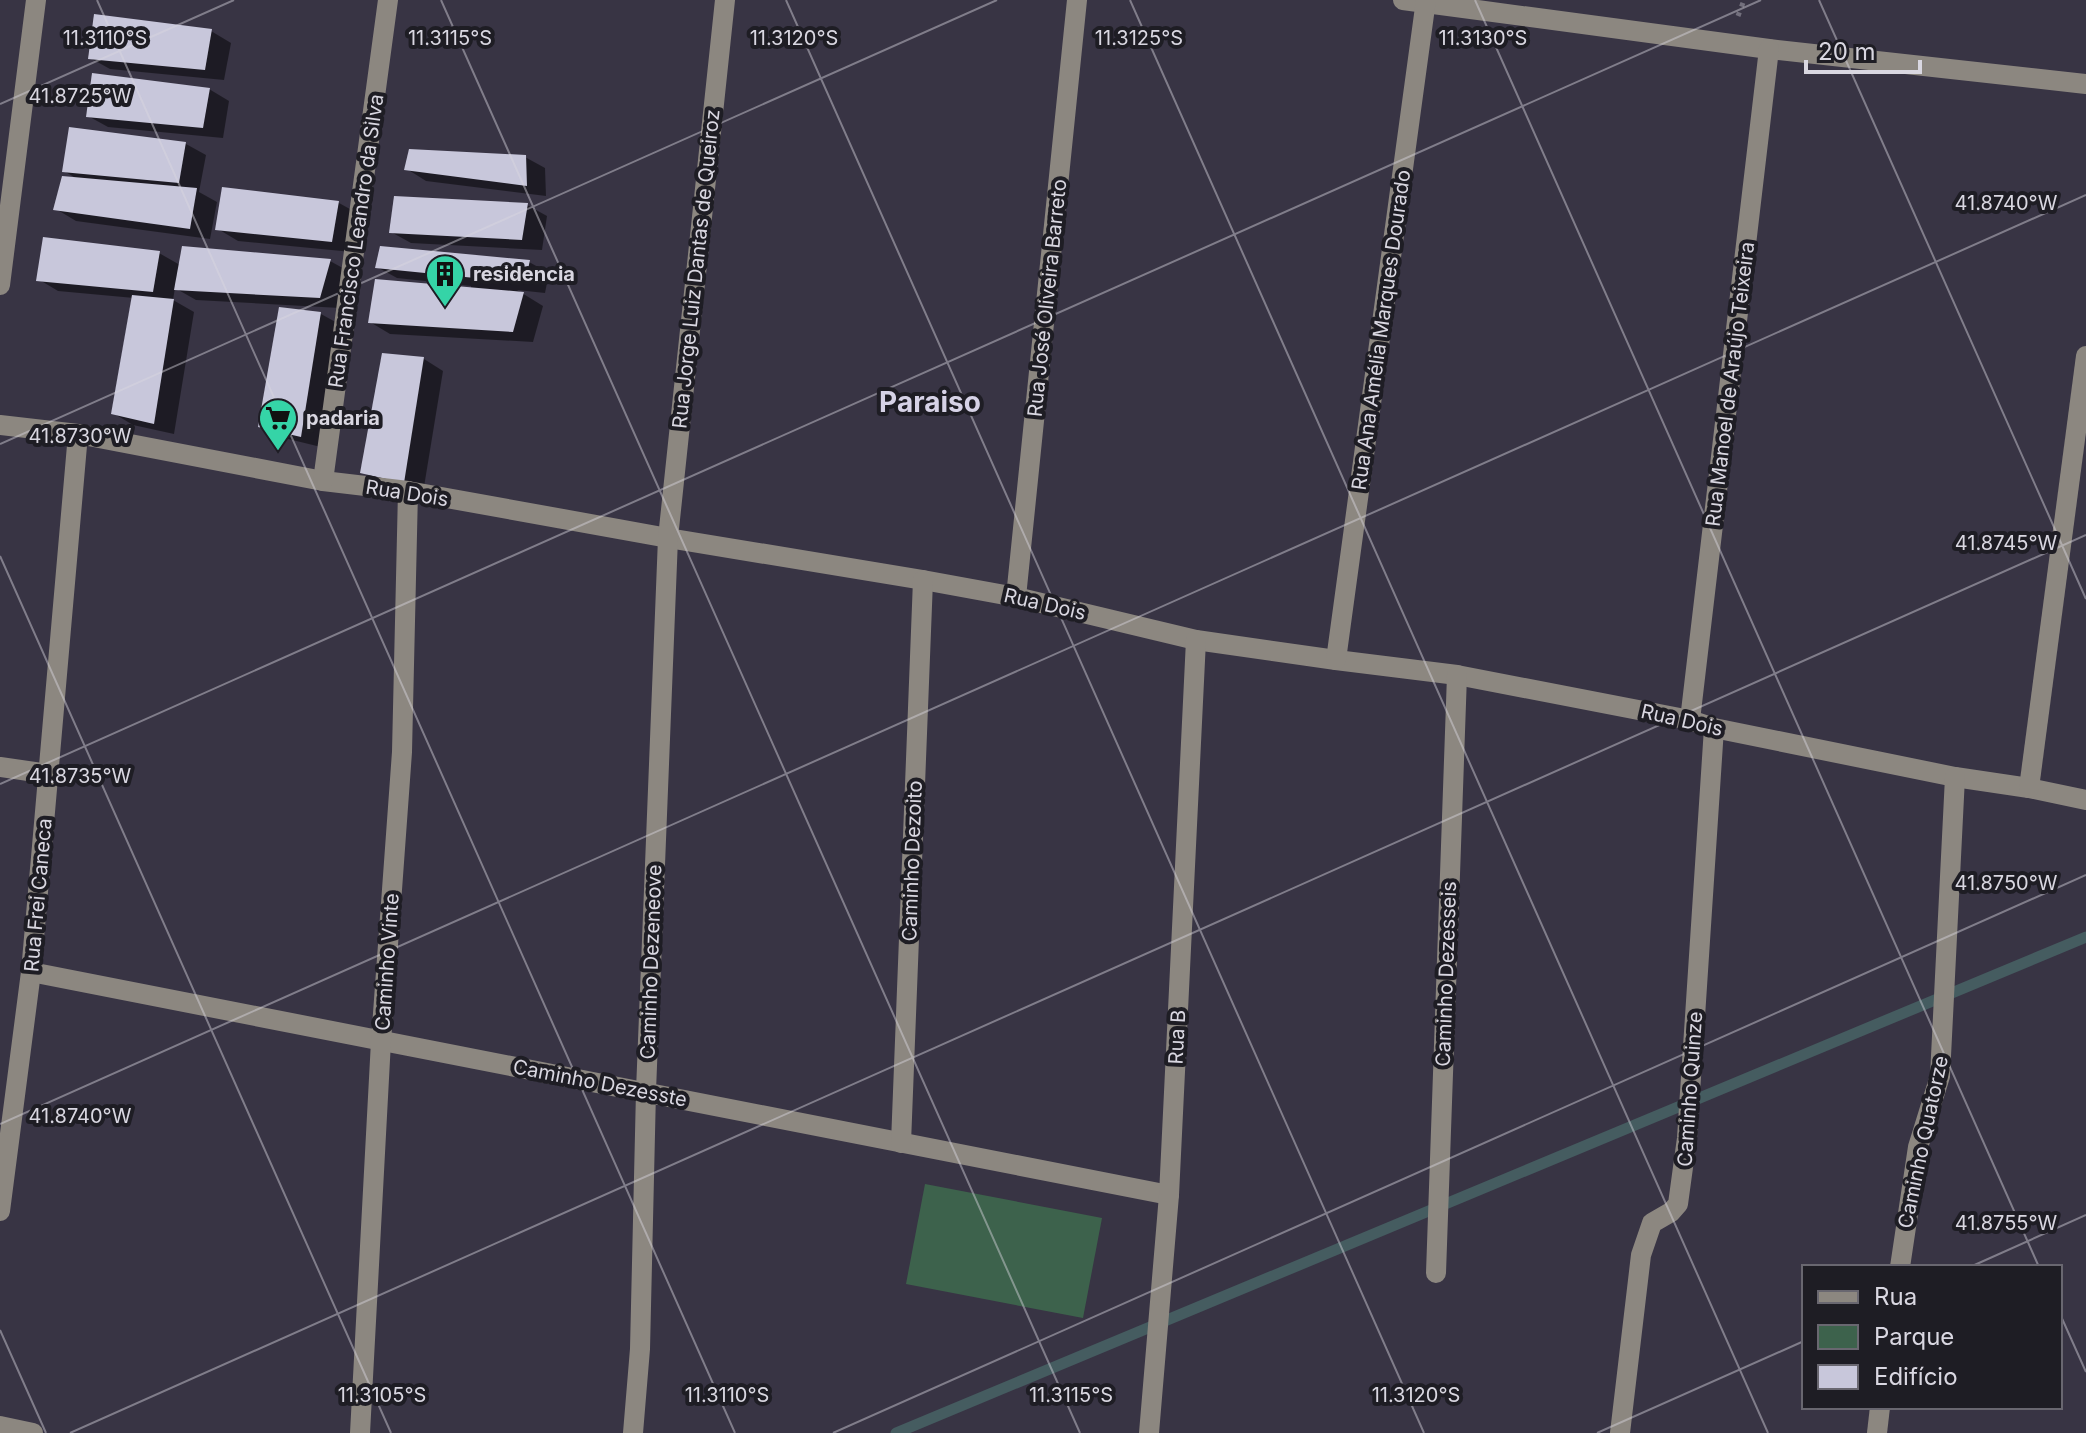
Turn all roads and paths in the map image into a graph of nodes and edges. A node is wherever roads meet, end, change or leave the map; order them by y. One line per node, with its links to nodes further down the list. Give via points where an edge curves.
1 (36, 0): 9 (street)
2 (388, 0): 13 (street, Rua Francisco Leandro da Silva)
3 (725, 0): 15 (street, Rua Jorge Luiz Dantas de Queiroz)
4 (1077, 0): 17 (street, Rua José Oliveira Barreto)
5 (1403, 0): 6 (street)
6 (1425, 1): 7 (street); 19 (street, Rua Ana Amélia Marques Dourado)
7 (1769, 49): 8 (street); 21 (street, Rua Manoel de Araújo Teixeira)
8 (2086, 84)
9 (0, 285)
10 (2086, 356): 26 (street)
11 (0, 425): 12 (street, Rua Dois)
12 (78, 434): 13 (street, Rua Dois); 24 (street, Rua Frei Caneca)
13 (323, 481): 14 (street, Rua Dois)
14 (408, 491): 15 (street, Rua Dois); 29 (street, Caminho Vinte, via 402,752)
15 (668, 538): 16 (street, Rua Dois); 30 (street, Caminho Dezeneove)
16 (923, 580): 17 (street, Rua Dois); 31 (street, Caminho Dezoito)
17 (1016, 597): 18 (street, Rua Dois)
18 (1196, 640): 19 (street, Rua Dois); 32 (street, Rua B)
19 (1336, 660): 20 (street, Rua Dois)
20 (1457, 675): 21 (street, Rua Dois); 35 (street, Caminho Dezesseis)
21 (1690, 720): 22 (street, Rua Dois)
22 (1714, 728): 25 (street, Rua Dois); 42 (street, Caminho Quinze, via 1681,1192 1676,1208 1652,1223 1641,1255)
23 (0, 767): 24 (street)
24 (49, 774): 28 (street, Rua Frei Caneca)
25 (1955, 777): 26 (street, Rua Dois); 34 (street, Caminho Quatorze, via 1940,1076 1918,1147)
26 (2029, 788): 27 (street, Rua Dois)
27 (2086, 800)
28 (31, 972): 29 (street, Caminho Dezesste); 33 (street, Rua Frei Caneca)
29 (381, 1041): 30 (street, Caminho Dezesste); 39 (street, Caminho Vinte)
30 (646, 1091): 31 (street, Caminho Dezesste); 40 (street, Caminho Dezeneove)
31 (901, 1143): 32 (street, Caminho Dezesste)
32 (1169, 1195): 41 (street, Rua B)
33 (0, 1211)
34 (1900, 1265)
35 (1436, 1273)
36 (1880, 1409): 43 (street)
37 (0, 1426): 38 (street)
38 (33, 1433)
39 (360, 1433)
40 (633, 1433)
41 (1149, 1433)
42 (1620, 1433)
43 (1877, 1433)

